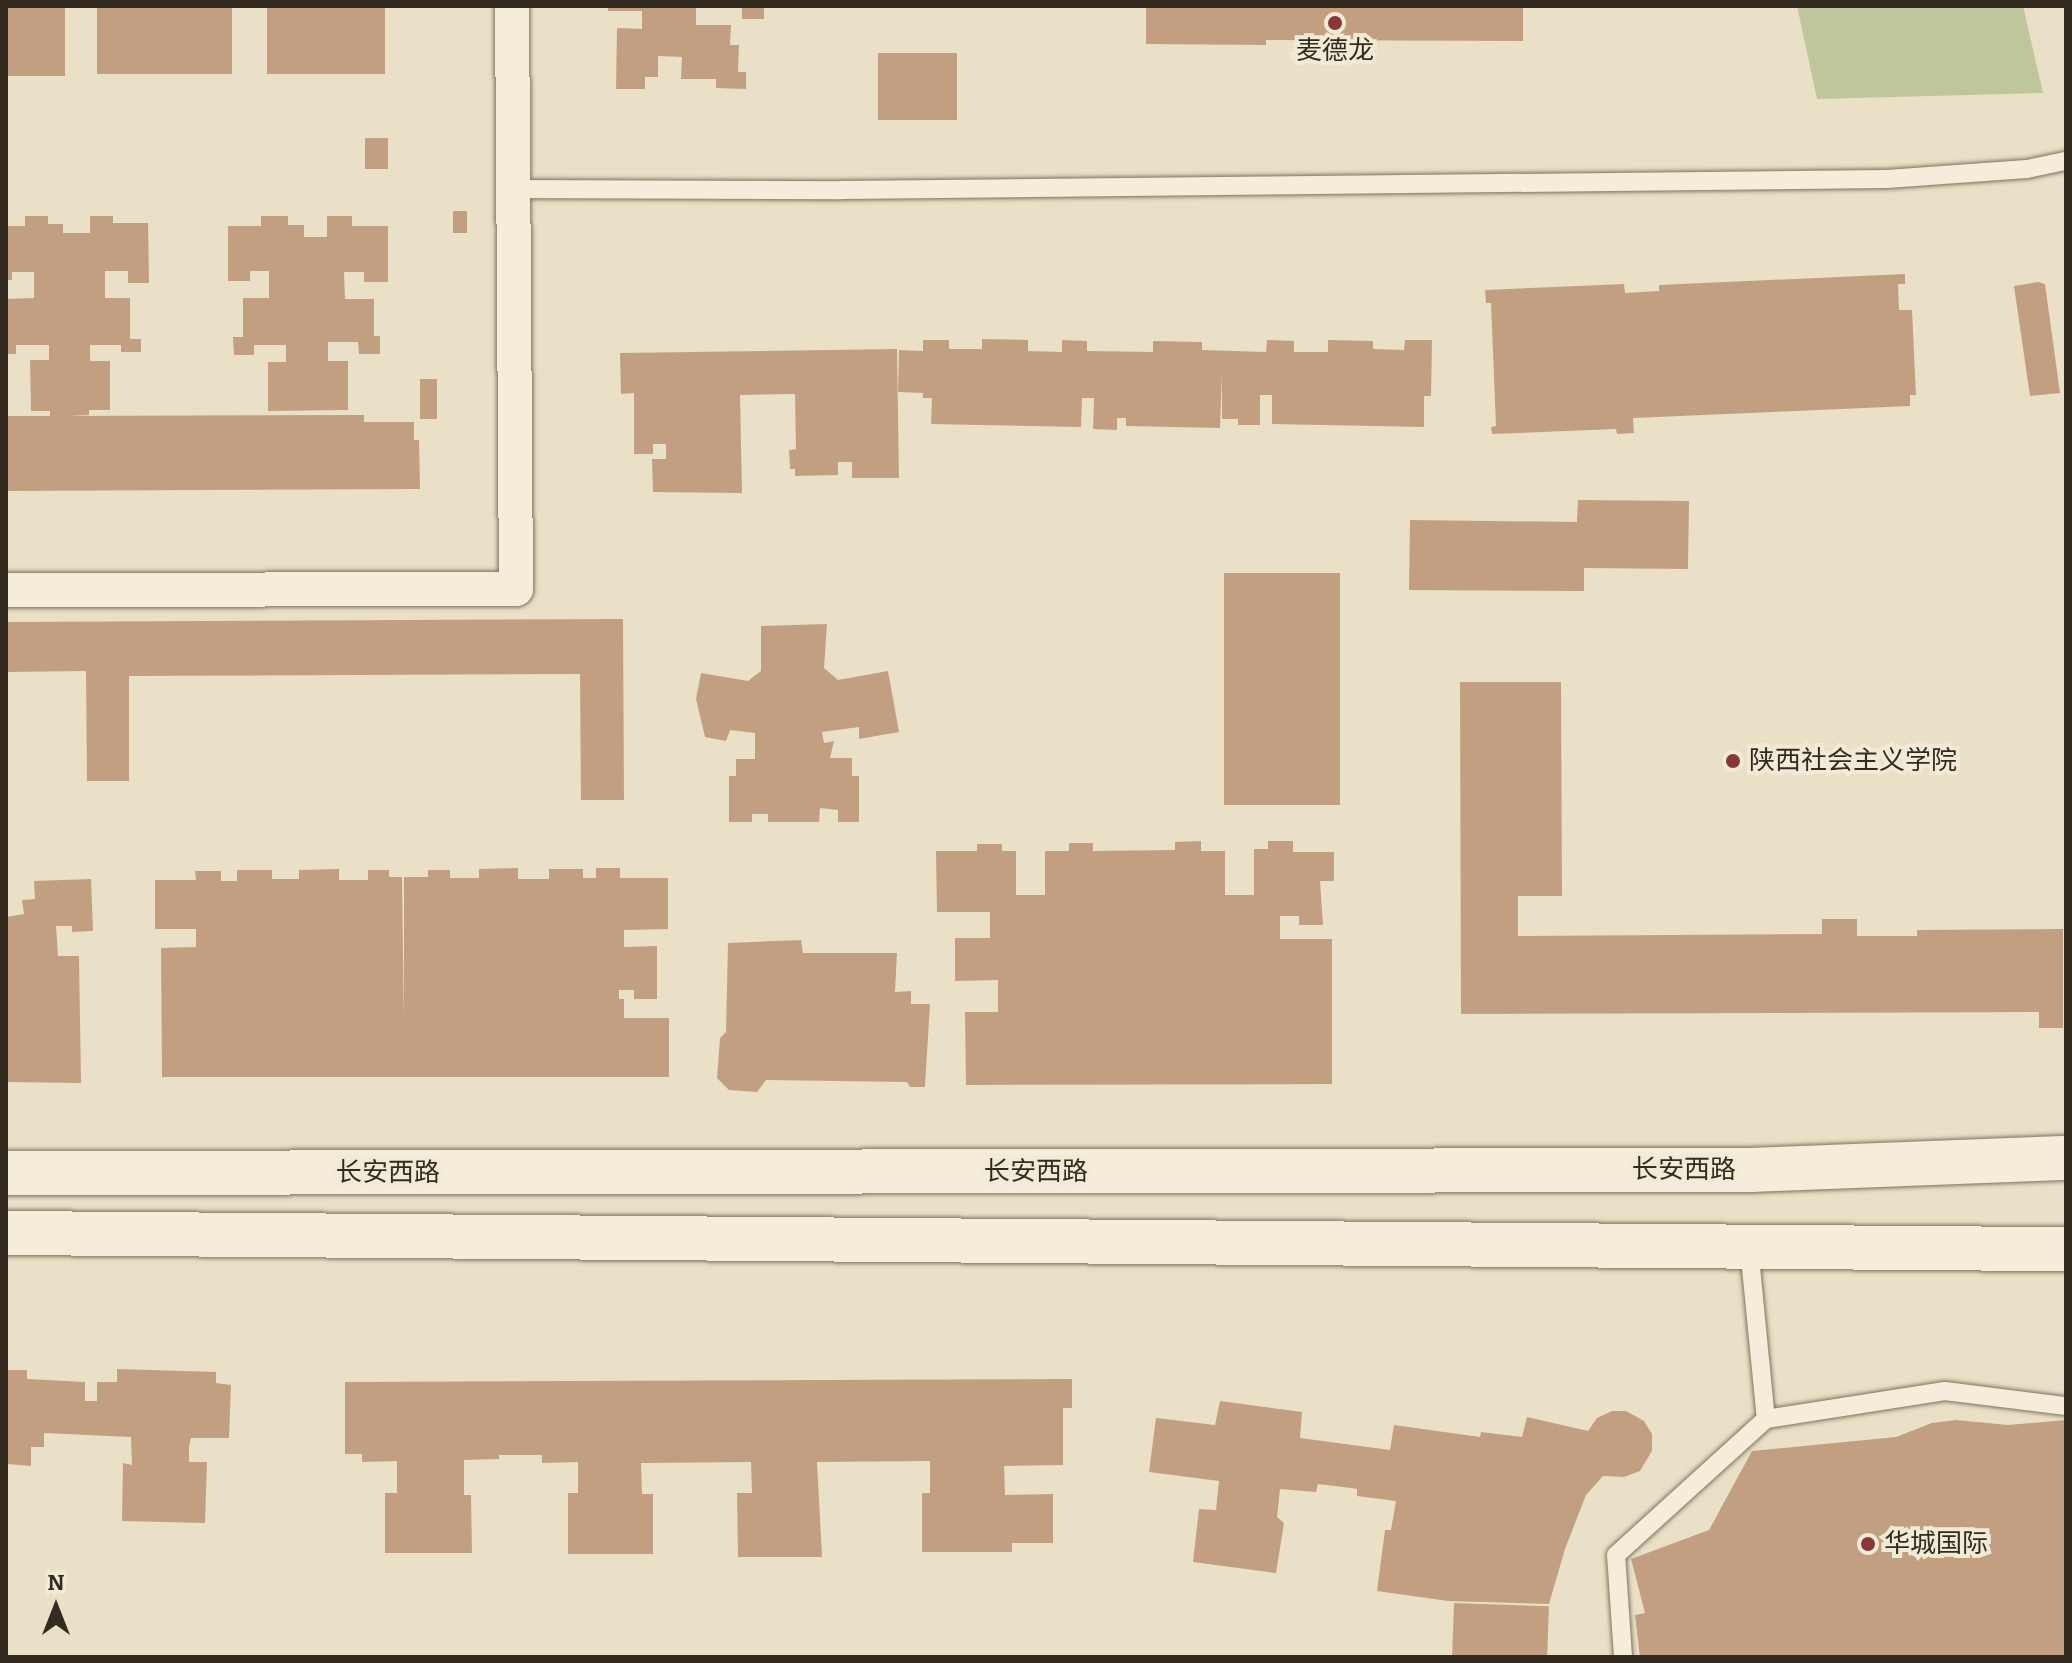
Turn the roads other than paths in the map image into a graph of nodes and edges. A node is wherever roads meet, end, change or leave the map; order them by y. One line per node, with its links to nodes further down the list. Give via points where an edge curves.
1 (512, 6): 3 (street)
2 (2066, 161): 3 (lane, via 2027,169 1887,179)
3 (511, 189): 4 (street, via 516,589)
4 (6, 590)
5 (2066, 1158): 6 (main road, 长安西路, via 1752,1170)
6 (6, 1173)
7 (6, 1233): 8 (main road)
8 (1749, 1245): 9 (main road); 11 (lane)
9 (2066, 1249)
10 (2066, 1406): 11 (lane, via 1945,1391)
11 (1766, 1419): 12 (lane, via 1616,1555)
12 (1623, 1657)

